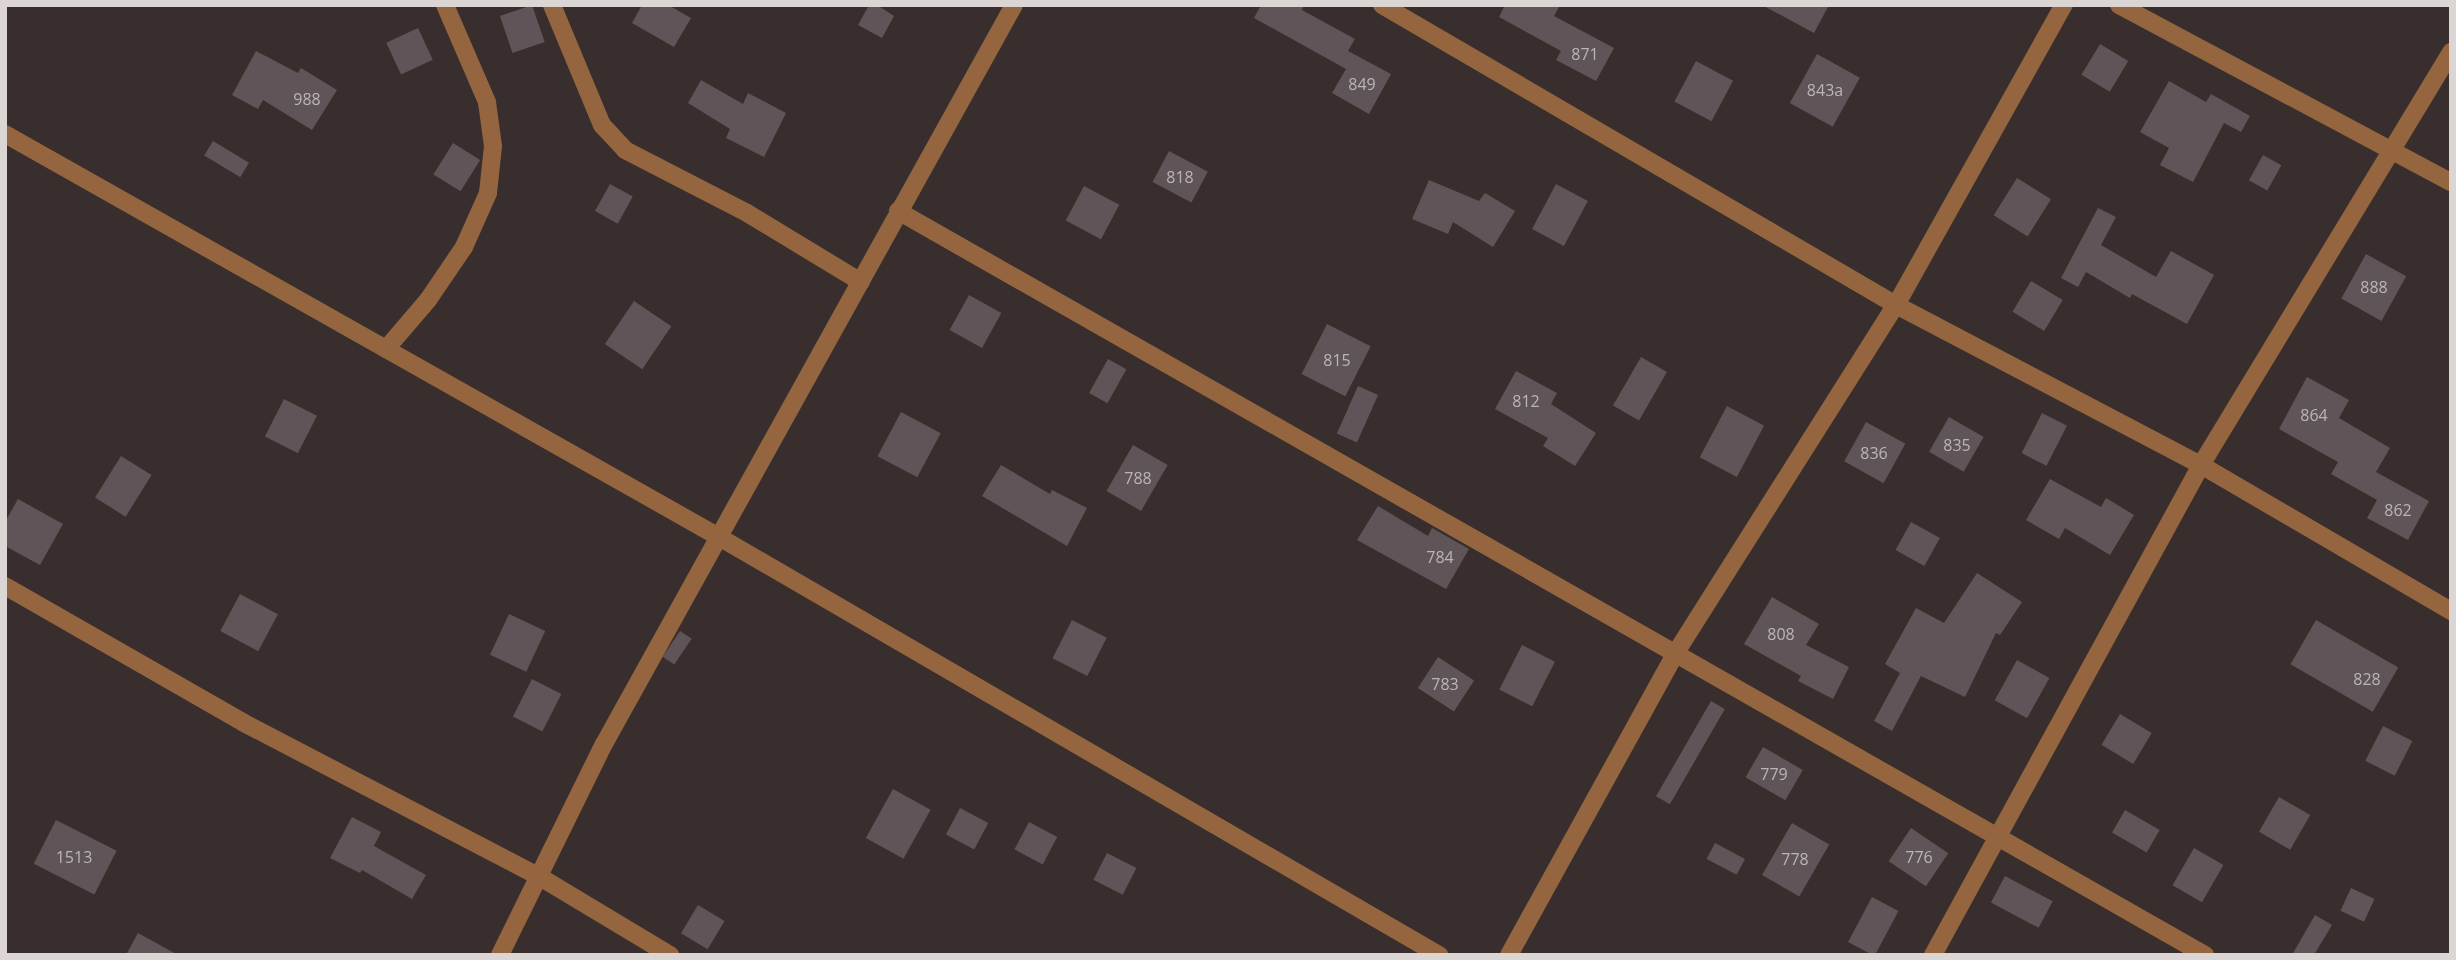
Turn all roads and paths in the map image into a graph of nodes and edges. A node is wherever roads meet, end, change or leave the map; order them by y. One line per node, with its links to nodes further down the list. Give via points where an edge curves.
1 (445, 5): 14 (street, via 487,102 493,146 488,193 464,247 428,300)
2 (552, 5): 12 (street, via 602,125 625,149 747,213)
3 (1014, 5): 11 (street)
4 (1382, 5): 13 (street)
5 (2064, 5): 13 (street)
6 (2119, 5): 9 (street)
7 (2451, 52): 9 (street)
8 (5, 134): 14 (street)
9 (2394, 149): 10 (street); 15 (street)
10 (2451, 182)
11 (898, 211): 12 (street); 19 (street)
12 (860, 282): 16 (street)
13 (1896, 305): 15 (street); 19 (street)
14 (386, 349): 16 (street)
15 (2201, 465): 18 (street); 20 (street)
16 (719, 537): 21 (street, via 604,744); 24 (street)
17 (5, 586): 21 (street, via 244,723)
18 (2451, 611)
19 (1675, 654): 20 (street); 25 (street)
20 (1999, 835): 26 (street); 27 (street)
21 (540, 877): 22 (street); 23 (street)
22 (500, 955)
23 (670, 955)
24 (1439, 955)
25 (1509, 955)
26 (1933, 955)
27 (2205, 955)

